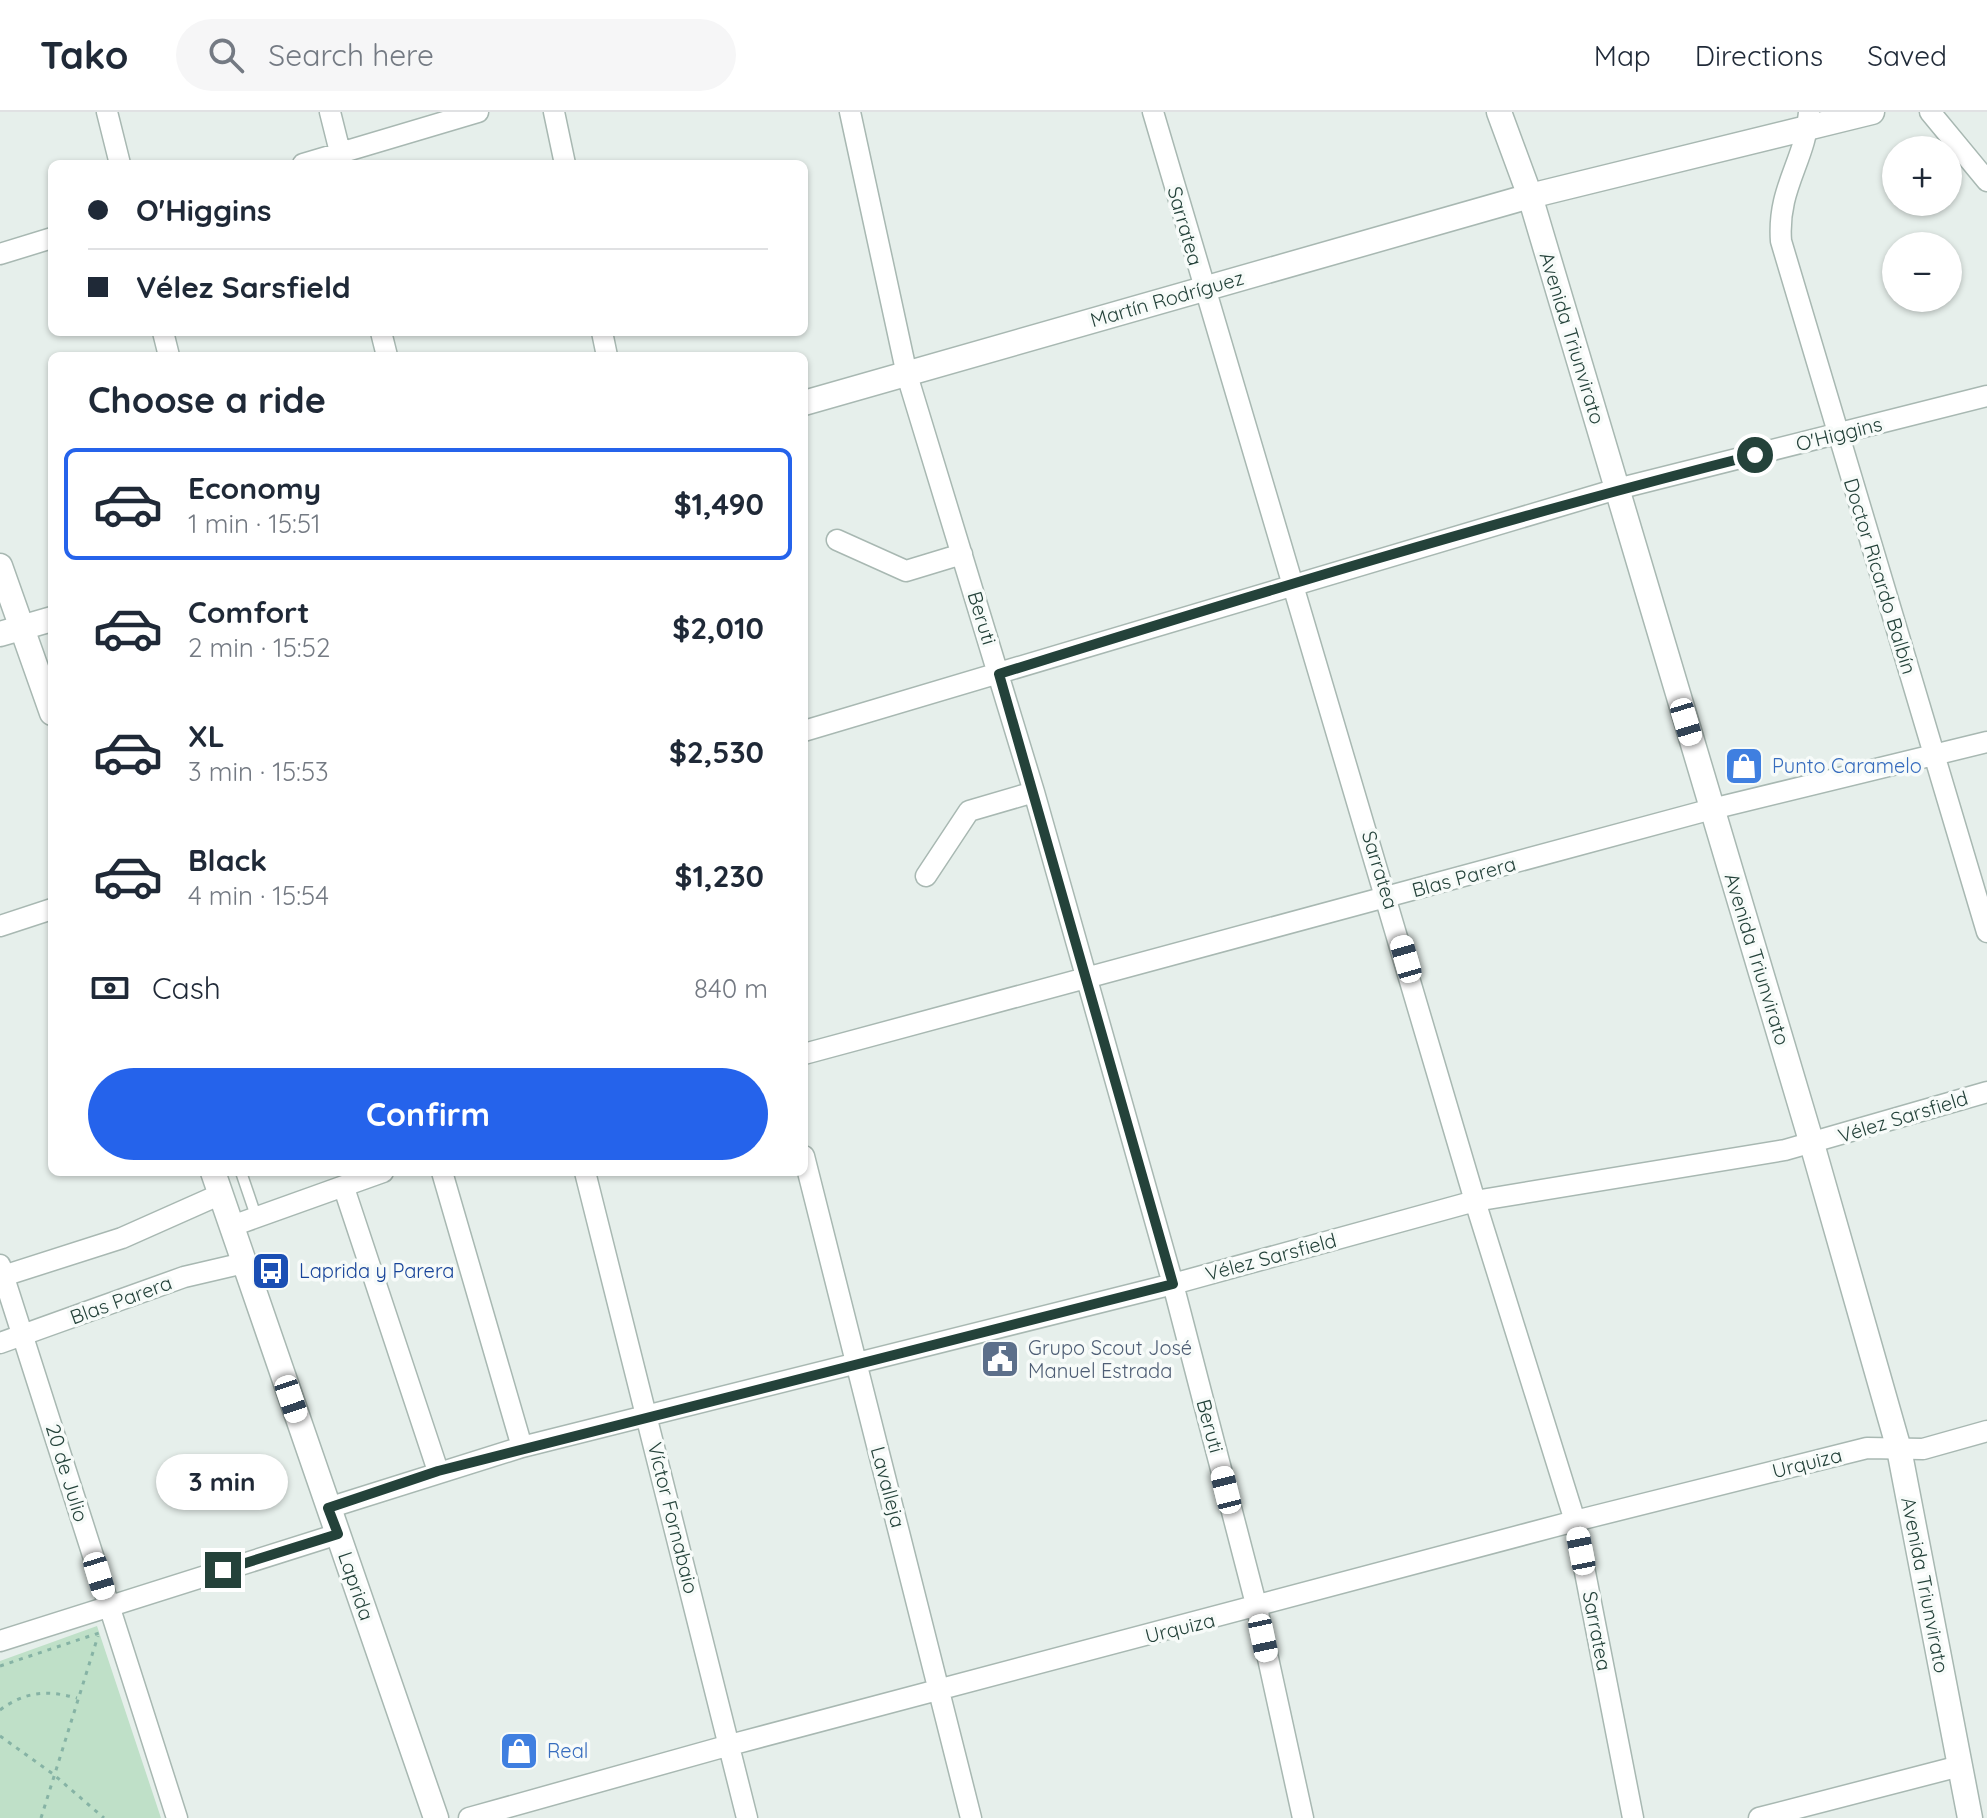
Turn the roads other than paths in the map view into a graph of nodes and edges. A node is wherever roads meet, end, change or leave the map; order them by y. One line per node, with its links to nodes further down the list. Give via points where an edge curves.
1 (107, 112): 12 (street)
2 (330, 112): 11 (street)
3 (478, 112): 11 (street)
4 (554, 112): 13 (street)
5 (850, 112): 19 (street, Beruti)
6 (1153, 112): 18 (street, Sarratea)
7 (1499, 112): 15 (street, Avenida Triunvirato)
8 (1872, 112): 10 (street, Martín Rodríguez)
9 (1930, 112): 14 (street)
10 (1809, 119): 15 (street, Martín Rodríguez); 22 (street, Doctor Ricardo Balbín, via 1782,200 1781,241)
11 (341, 159)
12 (119, 160)
13 (564, 160)
14 (1987, 181)
15 (1530, 196): 18 (street, Martín Rodríguez); 23 (street, Avenida Triunvirato)
16 (48, 239): 17 (street)
17 (0, 254)
18 (1203, 288): 19 (street, Martín Rodríguez); 27 (street, Sarratea)
19 (907, 375): 21 (street, Martín Rodríguez); 25 (street, Beruti)
20 (1987, 396): 22 (street, O'Higgins)
21 (808, 402)
22 (1837, 435): 23 (street, O'Higgins); 34 (street, Doctor Ricardo Balbín)
23 (1617, 489): 27 (street, O'Higgins); 36 (street, Avenida Triunvirato)
24 (837, 540): 25 (street, via 906,571)
25 (962, 554): 30 (street, Beruti)
26 (0, 566): 29 (street)
27 (1294, 583): 30 (street, O'Higgins); 38 (street, Sarratea)
28 (48, 620): 29 (street)
29 (11, 631): 31 (street)
30 (999, 674): 32 (street, O'Higgins); 35 (street, Beruti)
31 (48, 705)
32 (808, 730)
33 (1987, 742): 34 (street, Blas Parera)
34 (1934, 756): 36 (street, Blas Parera); 41 (street, Doctor Ricardo Balbín)
35 (1034, 792): 37 (street, via 969,811); 42 (street, Beruti)
36 (1712, 809): 38 (street, Blas Parera); 45 (street, Avenida Triunvirato)
37 (926, 876)
38 (1388, 898): 42 (street, Blas Parera); 53 (street, Sarratea)
39 (48, 910): 40 (street)
40 (0, 926)
41 (1987, 932)
42 (1089, 979): 43 (street, Blas Parera); 58 (street, Beruti)
43 (808, 1053)
44 (1987, 1092): 45 (street, Vélez Sarsfield)
45 (1812, 1144): 53 (street, Vélez Sarsfield); 65 (street, Avenida Triunvirato)
46 (808, 1172): 61 (street, Lavalleja)
47 (242, 1176): 54 (lane)
48 (373, 1176): 52 (street)
49 (443, 1176): 64 (street)
50 (586, 1176): 62 (street, Víctor Fornabaio)
51 (217, 1183): 55 (street, Laprida); 57 (street, via 122,1238)
52 (344, 1188): 54 (street); 66 (street)
53 (1475, 1201): 58 (street, Vélez Sarsfield); 68 (street, Sarratea)
54 (256, 1216): 55 (street)
55 (232, 1226): 56 (street, Laprida)
56 (244, 1263): 59 (street, Blas Parera, via 184,1277); 67 (street, Laprida)
57 (1, 1272): 59 (street, 20 de Julio)
58 (1173, 1284): 61 (street, Vélez Sarsfield); 71 (street, Beruti)
59 (25, 1334): 60 (street, Blas Parera); 70 (street, 20 de Julio)
60 (0, 1343)
61 (856, 1364): 62 (street, Vélez Sarsfield); 73 (street, Lavalleja)
62 (648, 1418): 64 (street, Vélez Sarsfield); 74 (street, Víctor Fornabaio)
63 (1987, 1431): 65 (street, Urquiza, via 1923,1449)
64 (522, 1447): 66 (street, Vélez Sarsfield)
65 (1899, 1449): 68 (street, Urquiza, via 1867,1448); 75 (street, Avenida Triunvirato)
66 (438, 1471): 67 (street, Vélez Sarsfield)
67 (328, 1508): 69 (street, Laprida)
68 (1575, 1521): 71 (street, Urquiza); 82 (street, Sarratea)
69 (338, 1534): 70 (street); 77 (street, Laprida)
70 (108, 1606): 72 (street); 76 (street, 20 de Julio)
71 (1257, 1608): 73 (street, Urquiza); 81 (street, Beruti)
72 (0, 1641)
73 (941, 1690): 74 (street, Urquiza); 80 (street, Lavalleja)
74 (730, 1745): 78 (street, Urquiza); 79 (street, Víctor Fornabaio)
75 (1960, 1766): 83 (street); 84 (street, Avenida Triunvirato)
76 (177, 1818)
77 (436, 1818)
78 (469, 1818)
79 (747, 1818)
80 (971, 1818)
81 (1303, 1818)
82 (1633, 1818)
83 (1759, 1818)
84 (1970, 1818)

